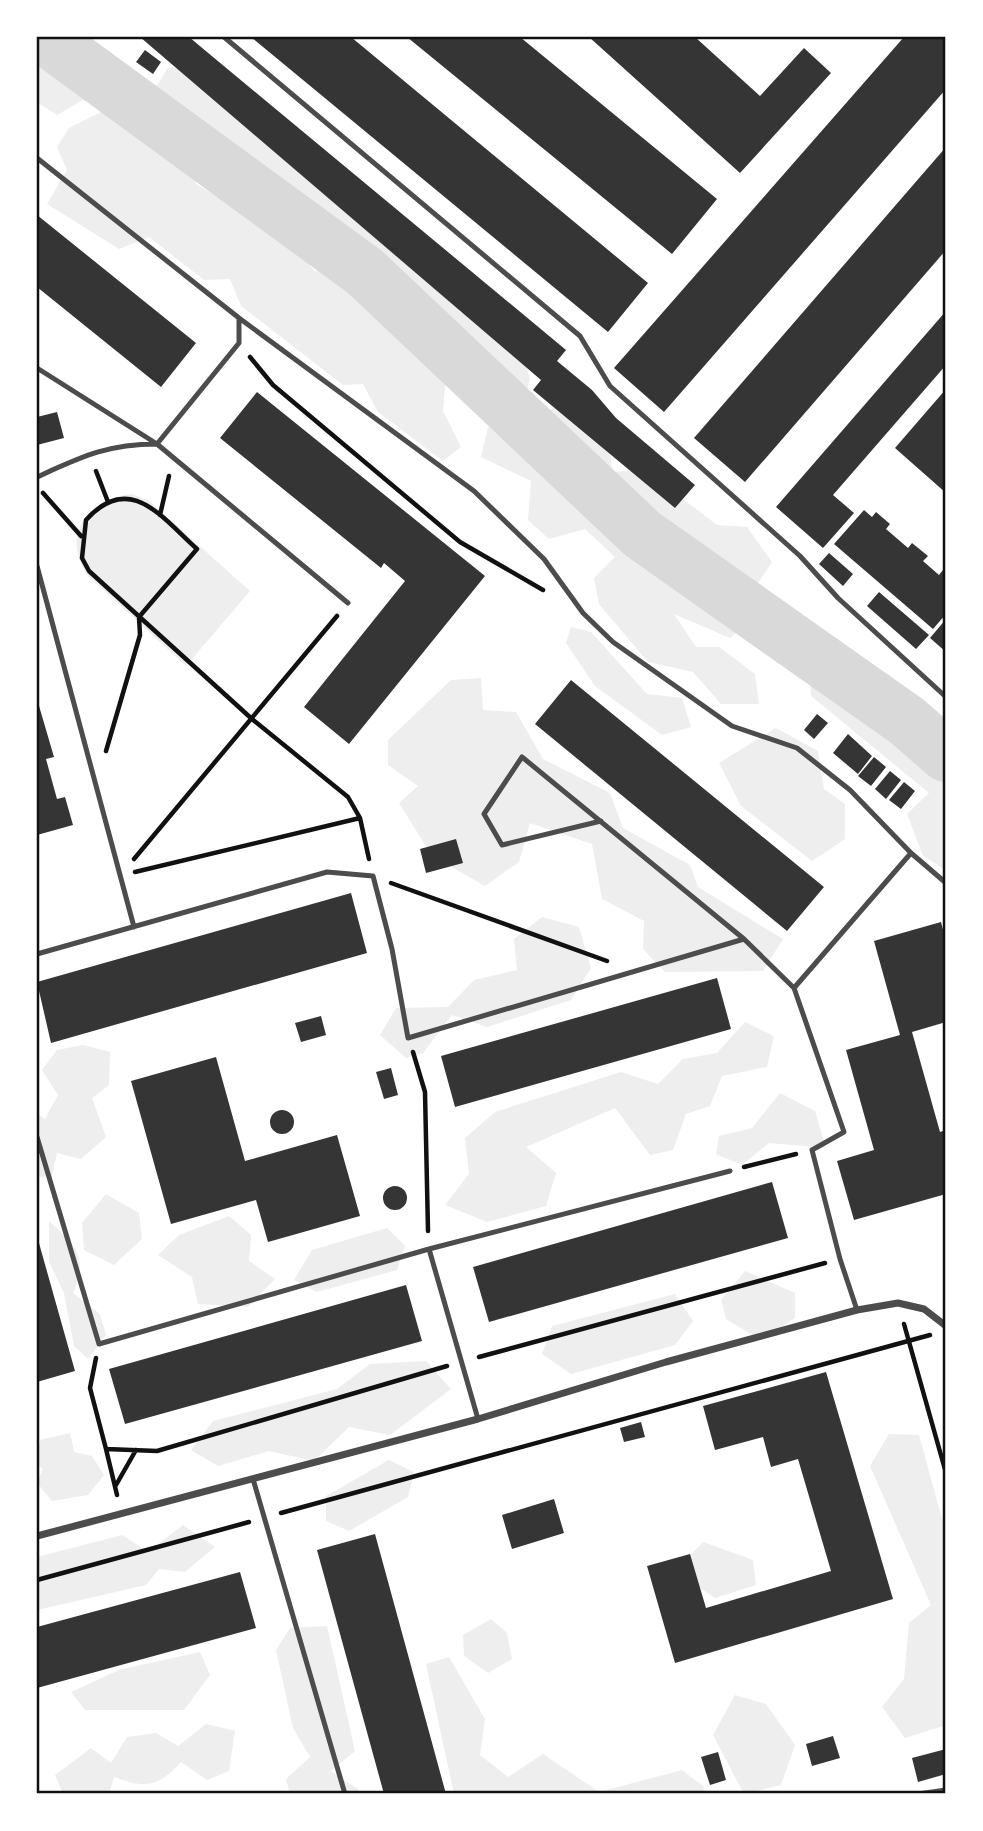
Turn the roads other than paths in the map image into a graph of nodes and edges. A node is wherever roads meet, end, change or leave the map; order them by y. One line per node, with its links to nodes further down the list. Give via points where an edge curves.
1 (224, 37): 9 (lane, via 580,336 610,386 800,556 838,598)
2 (37, 158): 3 (lane)
3 (239, 318): 5 (lane, via 239,343); 11 (lane, via 474,491 544,559 583,612 613,642 732,726 797,748 850,790)
4 (37, 368): 5 (lane)
5 (157, 444): 6 (lane, via 123,444 89,453); 8 (lane)
6 (37, 477)
7 (37, 566): 13 (lane)
8 (348, 603)
9 (946, 697)
10 (601, 821): 10 (lane, via 502,845 484,814 522,757); 14 (lane)
11 (911, 853): 12 (lane); 16 (lane)
12 (946, 883)
13 (134, 926): 14 (lane, via 327,872 373,876 408,1038); 15 (lane)
14 (744, 939): 16 (lane)
15 (37, 954)
16 (793, 988): 20 (lane, via 844,1132 812,1150)
17 (37, 1137): 19 (lane, via 99,1343)
18 (730, 1171): 19 (lane)
19 (429, 1249): 22 (lane)
20 (857, 1310): 21 (street, via 898,1303 924,1309); 22 (street)
21 (946, 1326)
22 (478, 1419): 23 (street)
23 (253, 1479): 24 (street); 26 (lane)
24 (37, 1536)
25 (946, 1790): 27 (lane)
26 (345, 1794)
27 (918, 1794)

